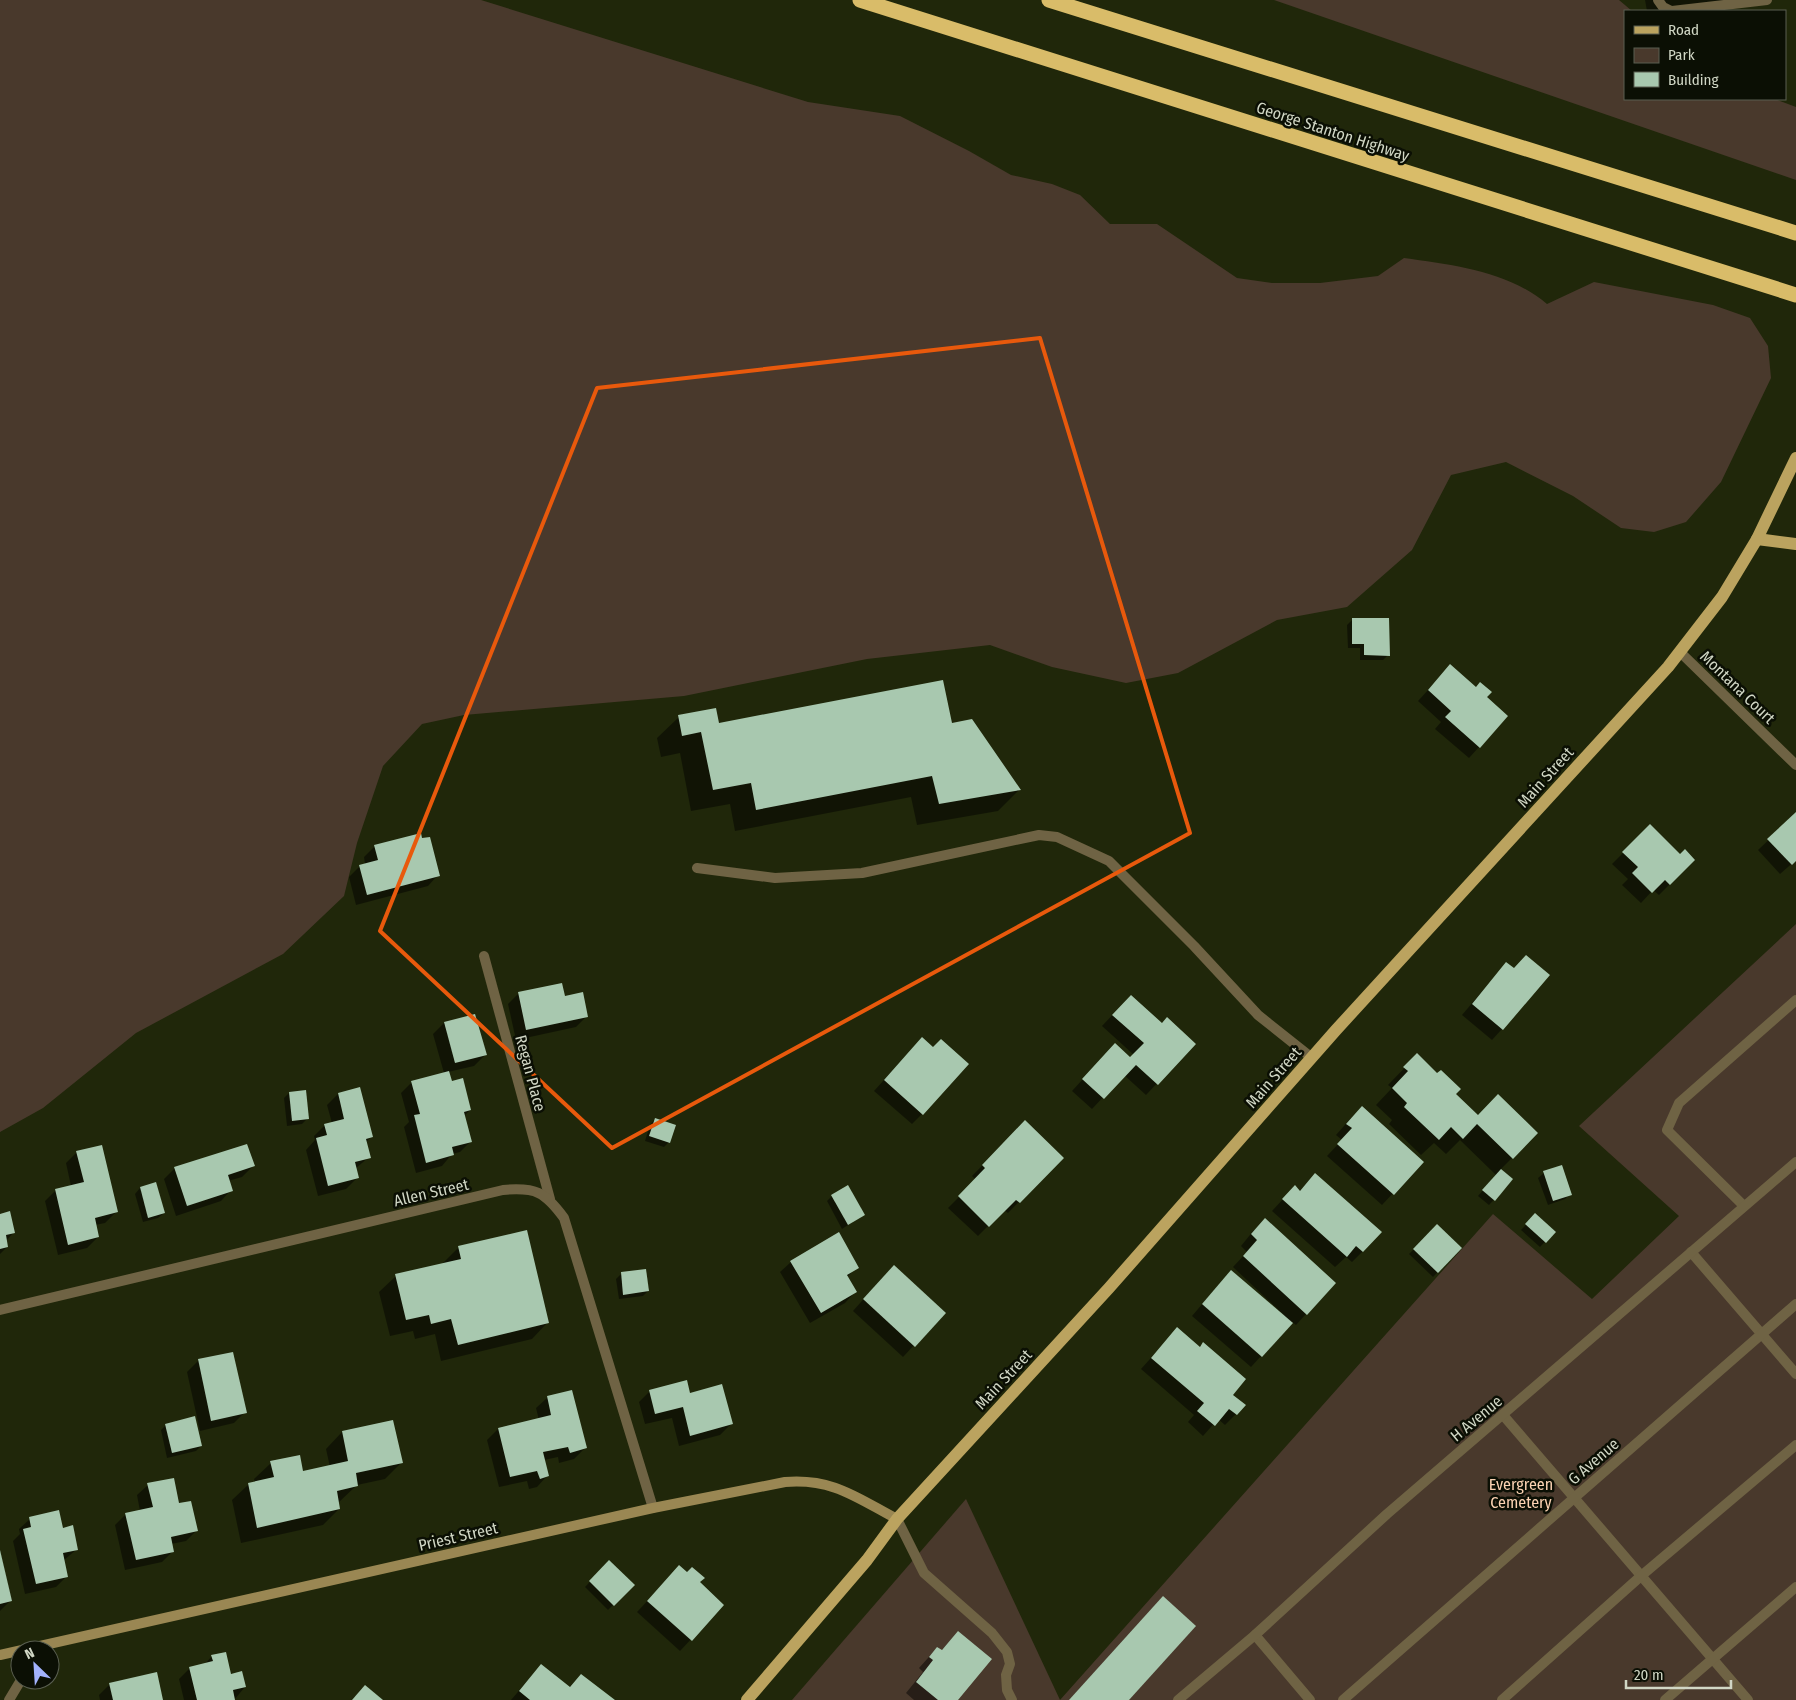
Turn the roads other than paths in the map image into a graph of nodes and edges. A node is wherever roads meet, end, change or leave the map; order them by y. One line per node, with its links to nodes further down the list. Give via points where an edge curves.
1 (860, 0): 8 (highway, George Stanton Highway)
2 (1049, 0): 7 (highway)
3 (1658, 0): 5 (street)
4 (1768, 0): 6 (street)
5 (1670, 10)
6 (1681, 10)
7 (1796, 233)
8 (1796, 295)
9 (1796, 458): 10 (main road, Main Street)
10 (1757, 539): 11 (main road); 12 (main road, Main Street, via 1715,609)
11 (1796, 544)
12 (1680, 652): 13 (street, Montana Court); 17 (main road, Main Street)
13 (1796, 765)
14 (698, 868): 17 (street, via 775,878 862,873 1039,835 1057,837 1109,861 1258,1015)
15 (484, 956): 19 (street, Regan Place)
16 (1796, 1000): 20 (street, via 1679,1103 1667,1130)
17 (1312, 1058): 30 (main road, Main Street, via 1109,1288)
18 (1796, 1162): 20 (street, H Avenue)
19 (550, 1198): 23 (street, Allen Street, via 525,1188 504,1190); 29 (street, via 564,1218 572,1238)
20 (1744, 1206): 21 (street, H Avenue)
21 (1691, 1252): 24 (street); 26 (street, H Avenue)
22 (1796, 1304): 24 (street, G Avenue)
23 (0, 1310)
24 (1762, 1333): 25 (street); 28 (street, G Avenue)
25 (1796, 1374)
26 (1503, 1415): 28 (street); 33 (street, H Avenue, via 1387,1514)
27 (1796, 1445): 31 (street)
28 (1574, 1498): 31 (street); 40 (street, G Avenue)
29 (653, 1508): 30 (main road, Priest Street, via 804,1481 835,1486); 34 (main road, Priest Street)
30 (897, 1519): 36 (main road, Main Street, via 867,1560); 37 (street, via 924,1573 992,1633 1007,1652 1010,1664 1006,1675 1007,1690)
31 (1641, 1576): 35 (street); 41 (street)
32 (1796, 1587): 35 (street)
33 (1255, 1635): 38 (street, H Avenue); 39 (street)
34 (60, 1643)
35 (1714, 1658): 42 (street); 43 (street)
36 (746, 1700)
37 (1012, 1700)
38 (1178, 1700)
39 (1310, 1700)
40 (1343, 1700)
41 (1502, 1700)
42 (1665, 1700)
43 (1748, 1700)

